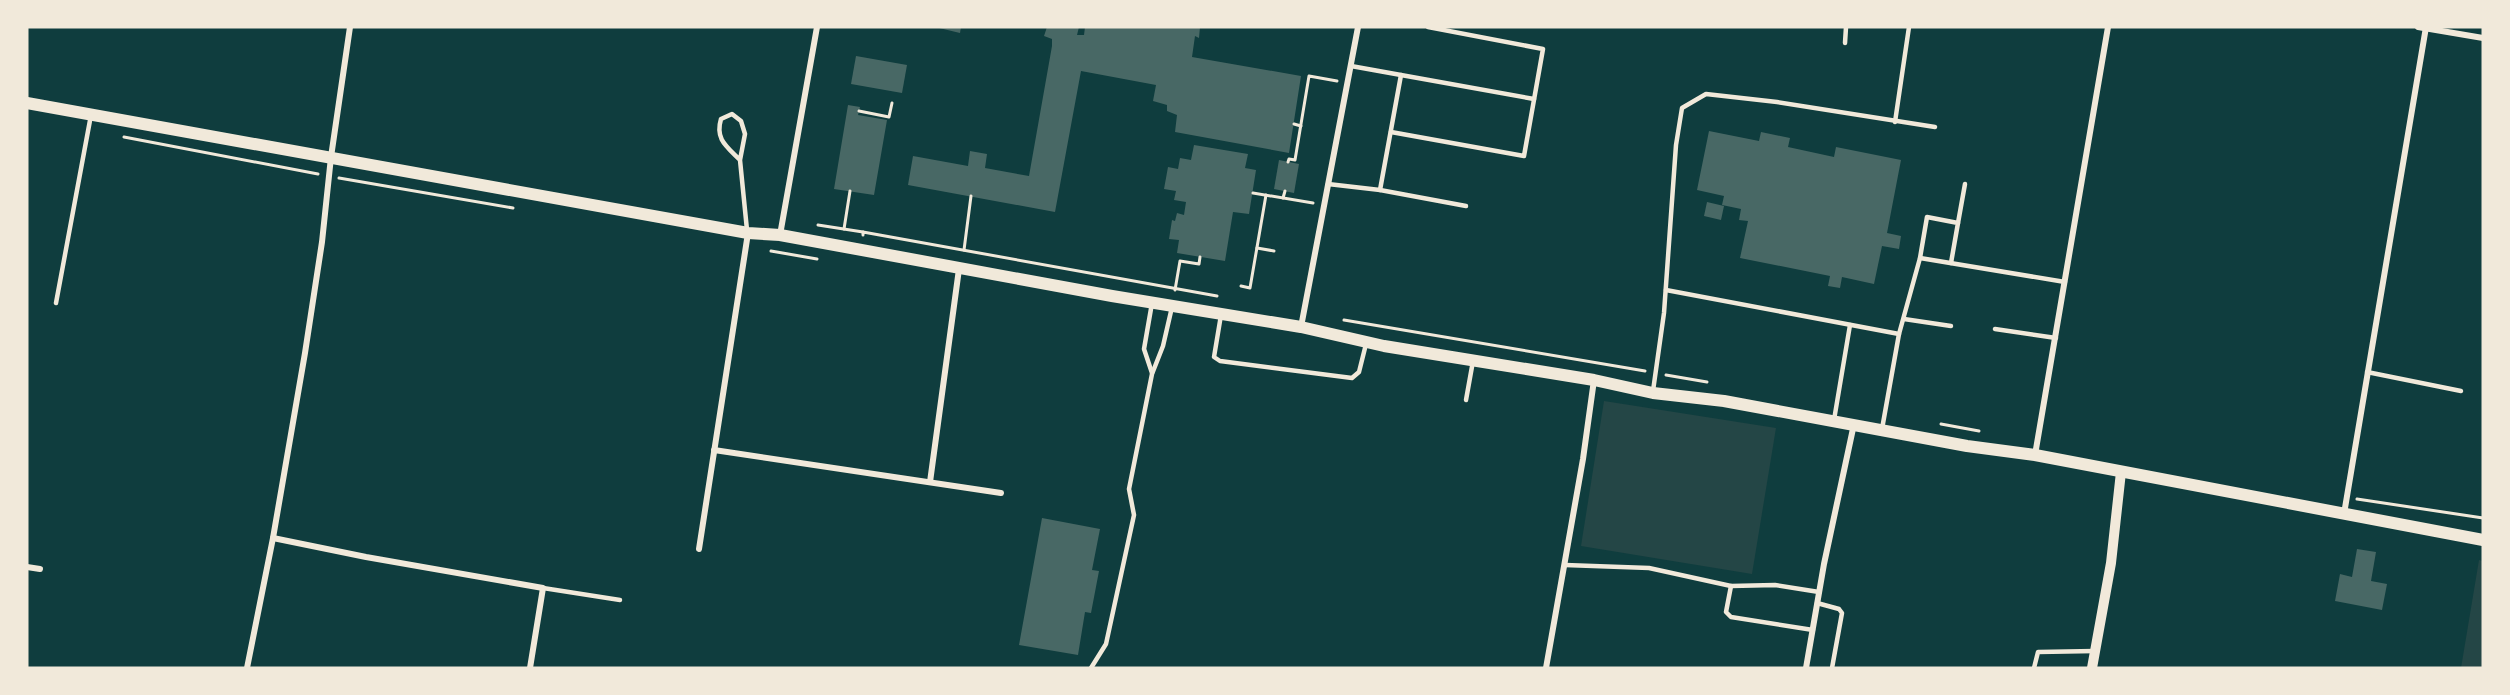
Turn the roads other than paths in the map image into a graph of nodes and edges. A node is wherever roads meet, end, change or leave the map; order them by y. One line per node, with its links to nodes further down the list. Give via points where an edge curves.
1 (350, 27): 20 (street)
2 (818, 27): 28 (street)
3 (1358, 27): 12 (street)
4 (1428, 27): 14 (lane, via 1544,49)
5 (1846, 27): 11 (lane)
6 (1909, 27): 17 (lane)
7 (2108, 27): 32 (street)
8 (2418, 27): 9 (street)
9 (2426, 28): 10 (street); 47 (street)
10 (2483, 38)
11 (1845, 42)
12 (1351, 66): 13 (lane); 22 (street)
13 (1401, 75): 14 (lane); 19 (lane)
14 (1534, 99): 19 (lane, via 1524,156)
15 (27, 103): 16 (main road)
16 (91, 115): 20 (main road); 34 (lane)
17 (1894, 122): 18 (lane); 33 (lane, via 1706,94 1682,108)
18 (1935, 128)
19 (1391, 132): 24 (lane)
20 (332, 157): 27 (main road); 62 (street, via 322,242)
21 (740, 160): 21 (lane, via 745,135 741,121 732,114 721,118 717,130 720,141); 27 (lane)
22 (1328, 184): 24 (lane); 41 (street)
23 (1965, 184): 26 (lane)
24 (1380, 190): 25 (lane)
25 (1466, 206)
26 (1958, 223): 29 (lane, via 1927,217); 30 (lane)
27 (747, 233): 28 (main road); 56 (street)
28 (780, 236): 31 (main road)
29 (1920, 258): 30 (lane); 38 (lane)
30 (1951, 263): 32 (lane)
31 (959, 269): 35 (main road); 59 (street)
32 (2065, 282): 44 (street)
33 (1666, 290): 39 (lane); 51 (lane)
34 (56, 303)
35 (1152, 303): 36 (main road); 48 (lane, via 1144,350)
36 (1172, 307): 37 (main road); 48 (lane)
37 (1221, 315): 41 (main road); 45 (lane, via 1214,357 1220,361 1352,378 1359,372)
38 (1904, 319): 40 (lane); 43 (lane)
39 (1850, 325): 43 (lane); 53 (lane)
40 (1951, 326)
41 (1301, 327): 45 (main road)
42 (1995, 329): 44 (lane)
43 (1899, 334): 55 (lane)
44 (2056, 338): 57 (street)
45 (1367, 342): 46 (main road)
46 (1473, 361): 49 (main road); 52 (lane)
47 (2367, 372): 50 (lane); 61 (street)
48 (1152, 374): 77 (lane, via 1129,489 1134,515 1106,644)
49 (1594, 380): 51 (main road); 65 (street)
50 (2461, 391)
51 (1653, 393): 53 (main road)
52 (1466, 400)
53 (1834, 420): 54 (main road)
54 (1854, 424): 55 (main road); 70 (street)
55 (1882, 429): 57 (main road)
56 (714, 450): 59 (street); 64 (street)
57 (2034, 455): 58 (main road)
58 (2121, 472): 61 (main road); 74 (street, via 2111,563)
59 (930, 482): 60 (street)
60 (1001, 493)
61 (2344, 514): 63 (main road)
62 (273, 538): 69 (street); 75 (street)
63 (2483, 540)
64 (699, 549)
65 (1565, 565): 68 (lane, via 1649,568); 78 (street)
66 (27, 567): 67 (street)
67 (39, 569)
68 (1731, 586): 70 (lane, via 1774,585); 73 (lane, via 1726,612 1731,617)
69 (543, 588): 71 (lane); 76 (street)
70 (1819, 592): 72 (street)
71 (620, 600)
72 (1817, 603): 73 (street); 80 (lane, via 1842,613)
73 (1813, 630): 79 (street)
74 (2095, 651): 81 (lane, via 2038,652); 82 (street)
75 (247, 668)
76 (530, 668)
77 (1091, 668)
78 (1546, 668)
79 (1806, 668)
80 (1832, 668)
81 (2034, 668)
82 (2092, 668)

